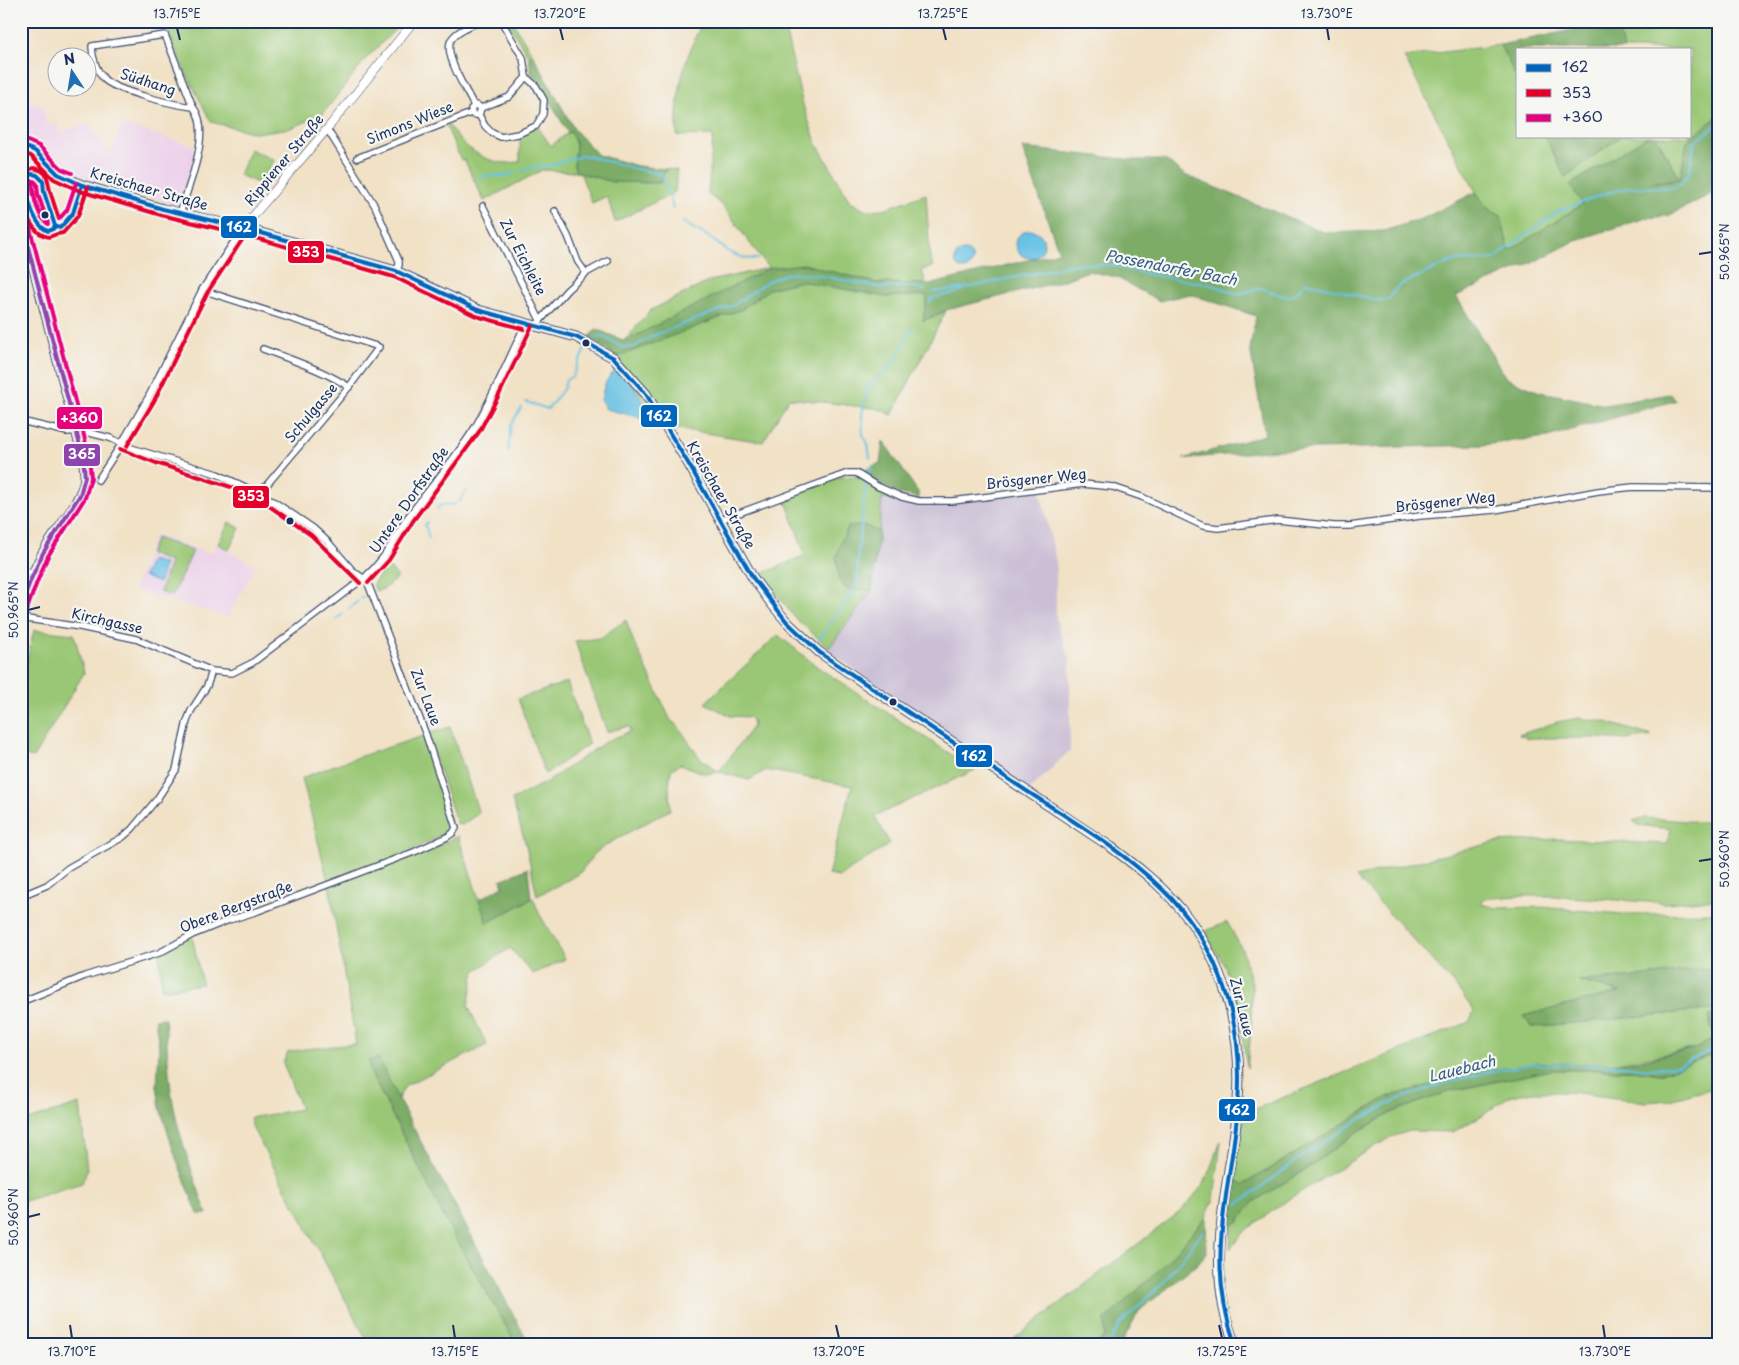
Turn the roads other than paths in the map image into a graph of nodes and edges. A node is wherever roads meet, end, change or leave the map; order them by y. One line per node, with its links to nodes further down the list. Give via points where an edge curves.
1 (481, 21): 5 (street, Simons Wiese, via 458,32 450,41 450,57)
2 (501, 21): 4 (street, via 523,58)
3 (411, 22): 10 (street, Rippiener Straße)
4 (526, 77): 7 (street, via 509,97); 9 (street, via 544,100 543,114 536,126 501,137 485,126)
5 (474, 106): 7 (street, Simons Wiese); 8 (street, Simons Wiese)
6 (194, 107): 6 (street, Südhang, via 164,35 92,46 97,68 105,80 116,87); 15 (street, Südhang, via 202,132)
7 (481, 108): 9 (street)
8 (471, 113): 9 (street, Simons Wiese); 12 (street, Simons Wiese)
9 (479, 115)
10 (327, 129): 17 (street, Rippiener Straße); 19 (street, via 375,206 398,261)
11 (21, 145): 15 (main road, Kreischaer Straße, via 35,151 58,174 82,185)
12 (357, 158)
13 (483, 206): 23 (street, Zur Eichleite)
14 (555, 211): 20 (street)
15 (180, 213): 17 (main road, Kreischaer Straße)
16 (21, 219): 27 (main road)
17 (243, 228): 19 (main road, Kreischaer Straße); 21 (street, Rippiener Straße)
18 (608, 261): 20 (street, Zur Eichleite)
19 (396, 271): 22 (main road, Kreischaer Straße, via 478,310)
20 (586, 273): 23 (street, Zur Eichleite)
21 (202, 290): 25 (street, Schulgasse, via 378,348); 28 (street, Rippiener Straße)
22 (526, 323): 23 (main road, Kreischaer Straße); 35 (street, Untere Dorfstraße, via 473,430 403,525 385,557)
23 (538, 323): 32 (main road, Kreischaer Straße, via 576,337 614,358 646,394)
24 (264, 349): 25 (street)
25 (349, 387): 31 (street, Schulgasse)
26 (21, 420): 27 (street, via 67,432)
27 (81, 432): 28 (street); 34 (main road, via 85,478 82,490)
28 (122, 443): 29 (street, Rippiener Straße); 31 (street, via 217,474)
29 (98, 480)
30 (1718, 488): 32 (street, Brösgener Weg, via 1624,488 1496,510 1350,526 1278,520 1218,528 1203,526 1113,487 1083,484 953,501 919,501 902,497 848,472)
31 (260, 493): 35 (street, via 313,528 353,571)
32 (720, 520): 39 (main road, Kreischaer Straße, via 772,604 819,652)
33 (21, 570): 34 (street)
34 (33, 574): 36 (main road)
35 (364, 578): 38 (street, Untere Dorfstraße, via 252,663 232,673); 40 (street, Zur Laue, via 426,735)
36 (21, 606)
37 (21, 618): 38 (street, Kirchgasse, via 136,639)
38 (212, 671): 41 (street, via 187,721 176,770 132,829 68,868 47,885)
39 (1002, 775): 43 (main road, Zur Laue, via 1145,873 1179,906 1214,961 1227,993 1237,1040 1238,1100 1220,1223 1219,1253 1220,1284 1228,1327)
40 (456, 828): 42 (street, Obere Bergstraße, via 447,837 414,852 229,920 158,953 85,976)
41 (21, 896)
42 (21, 1002)
43 (1235, 1344)

